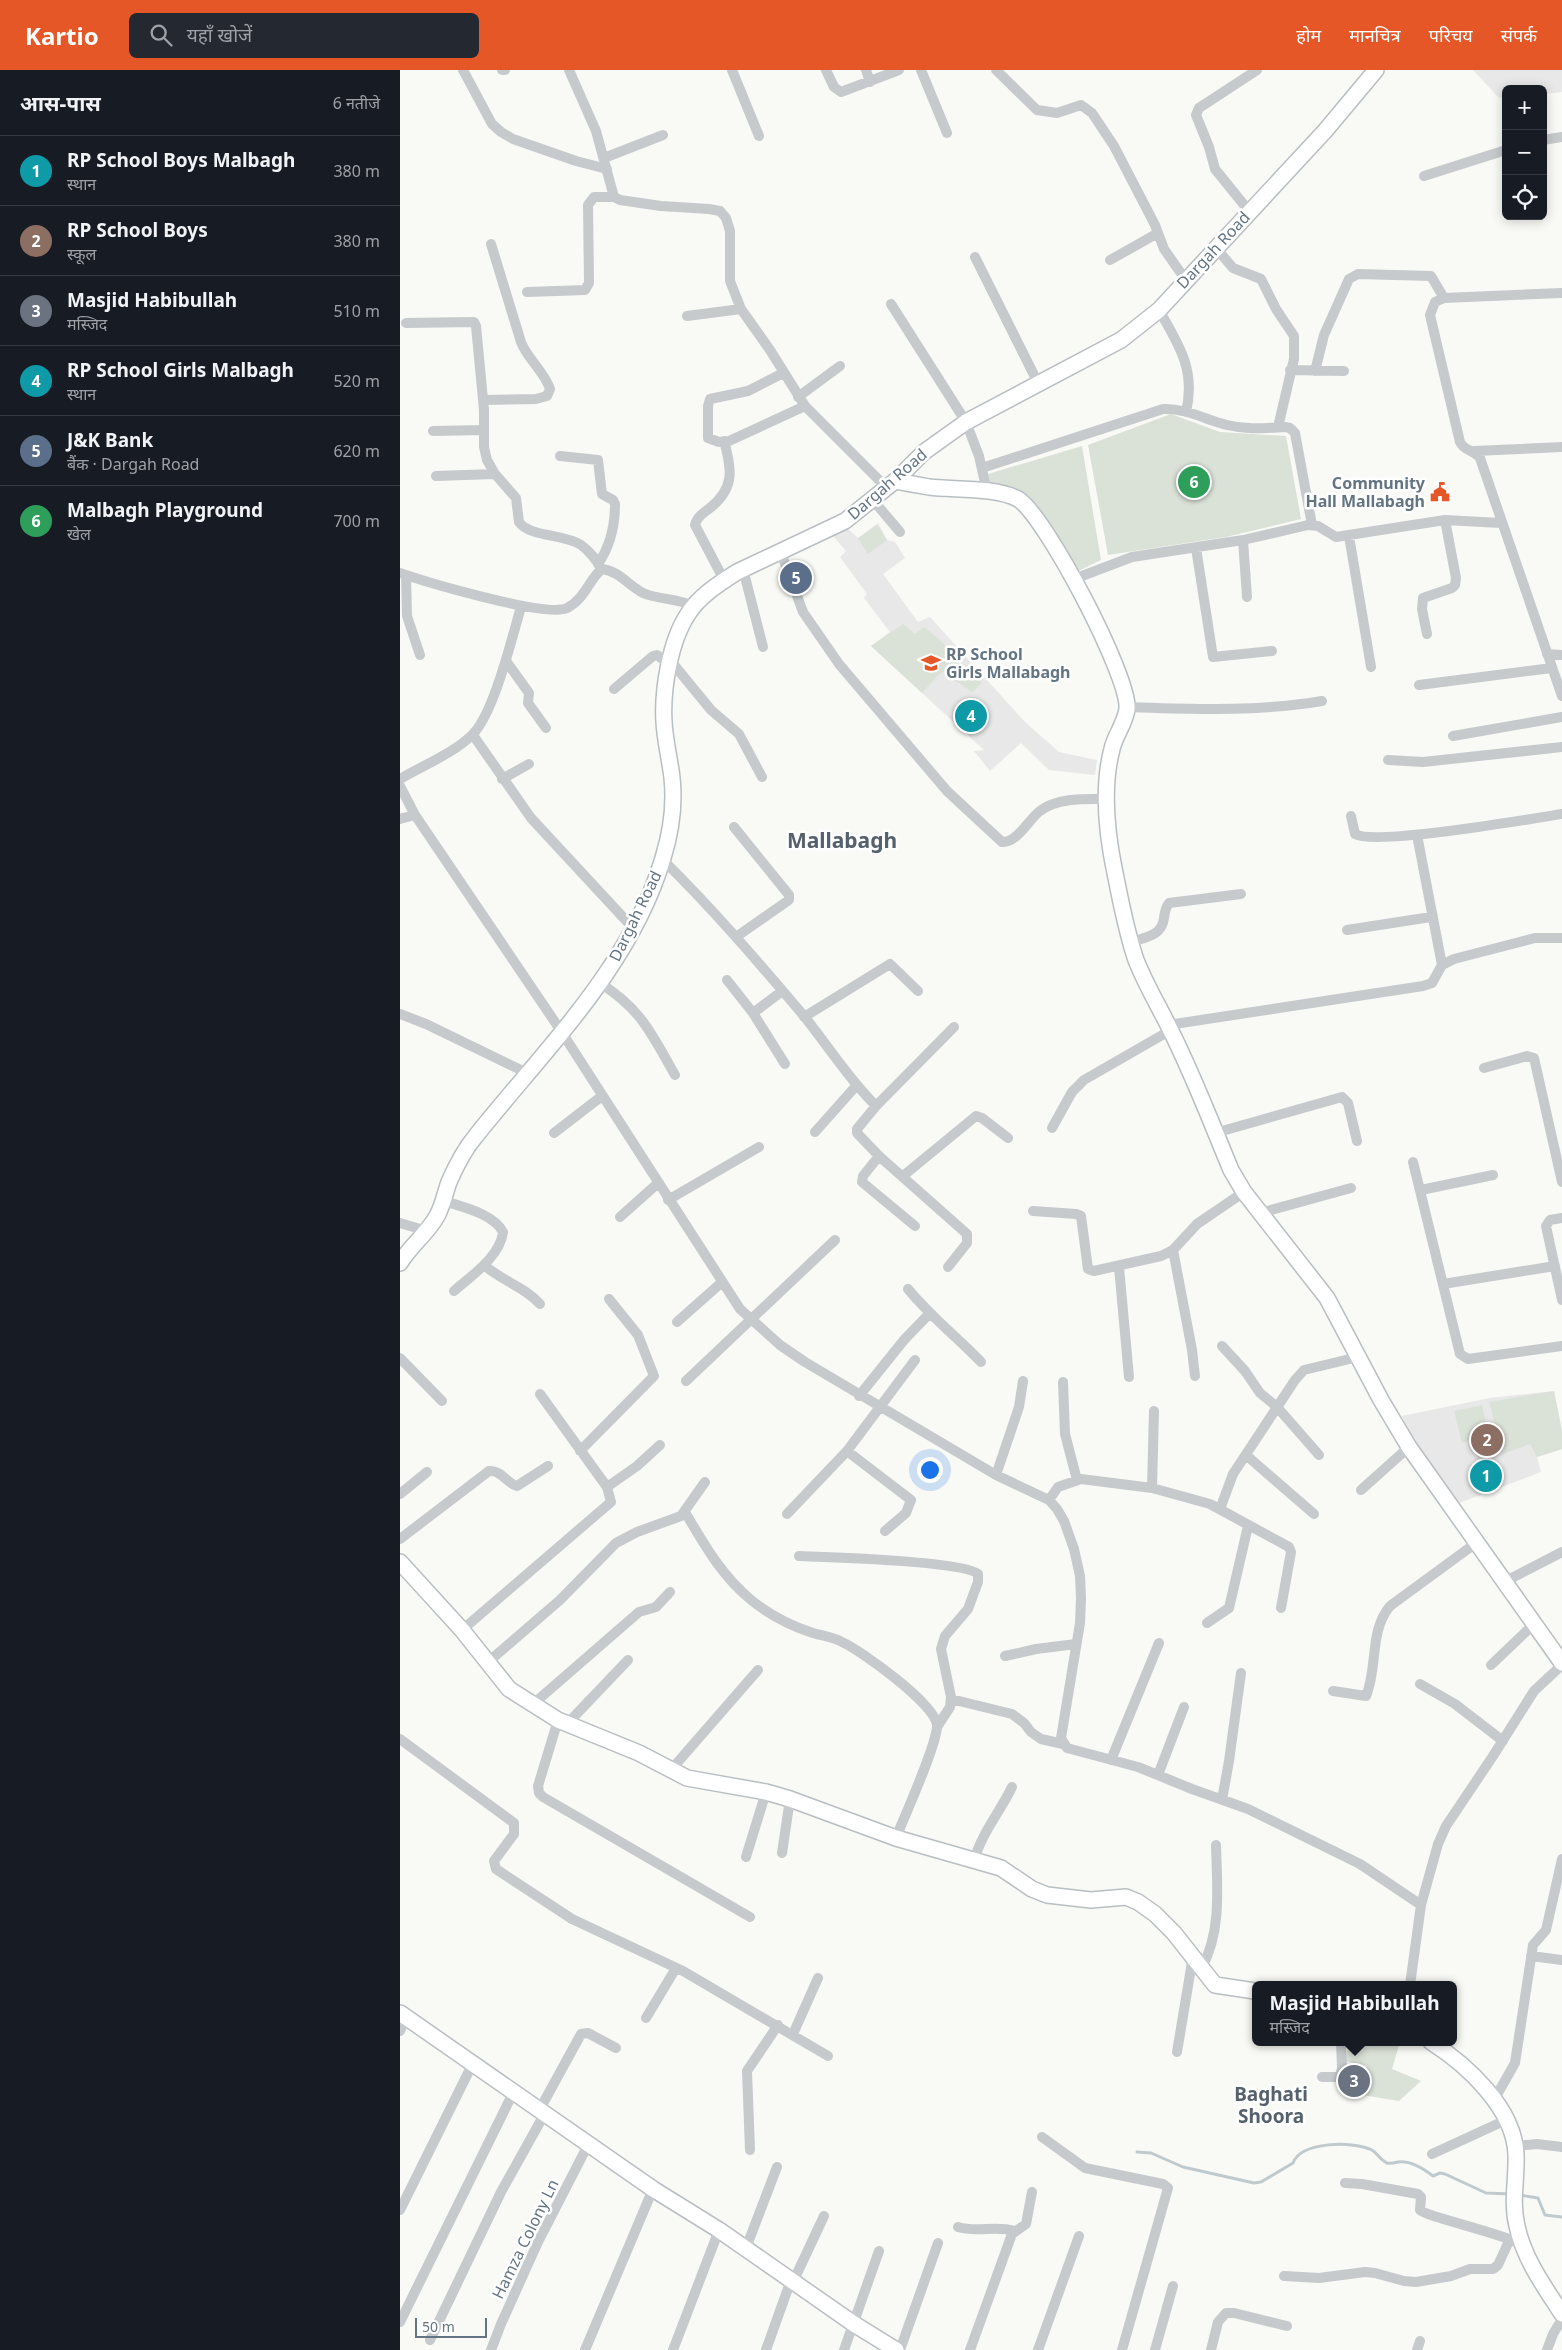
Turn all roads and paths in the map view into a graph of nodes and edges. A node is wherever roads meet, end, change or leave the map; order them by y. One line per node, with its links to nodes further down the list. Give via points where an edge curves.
1 (463, 70): 19 (street, via 492,124 501,132 576,161)
2 (570, 70): 18 (street)
3 (732, 70): 14 (street)
4 (826, 70): 11 (street, via 838,92)
5 (866, 70): 11 (street)
6 (899, 70): 11 (street)
7 (921, 70): 12 (street)
8 (996, 70): 23 (street, via 1037,110 1057,113 1081,106 1092,113 1114,146)
9 (1257, 70): 22 (street, via 1199,108 1196,115 1214,169)
10 (1376, 70): 22 (street, Dargah Road, via 1325,131)
11 (870, 82)
12 (947, 133)
13 (663, 135): 18 (street)
14 (759, 136)
15 (1562, 137): 16 (street)
16 (1547, 139)
17 (1502, 151): 20 (street)
18 (604, 158): 19 (street)
19 (608, 169): 21 (street)
20 (1424, 176)
21 (614, 197): 29 (street, via 594,197 588,205 588,287 582,291); 33 (street, via 720,211 730,230 730,281)
22 (1249, 211): 25 (street, Dargah Road)
23 (1158, 233): 27 (street); 28 (street, via 1164,249)
24 (491, 244): 44 (street, via 526,355 543,374 550,389 547,396 536,399)
25 (1215, 247): 28 (street, Dargah Road); 38 (street, via 1233,268 1261,278 1265,284 1276,309 1294,336)
26 (975, 257): 42 (street)
27 (1110, 260)
28 (1185, 279): 34 (street, Dargah Road)
29 (527, 292)
30 (1562, 293): 31 (street)
31 (1444, 298): 39 (street, via 1431,276 1352,276 1324,335); 53 (street, via 1436,302 1430,315 1460,442)
32 (891, 304): 47 (street)
33 (742, 309): 35 (street); 41 (street)
34 (1159, 310): 42 (street, Dargah Road, via 1121,340); 46 (street, via 1184,356 1190,384)
35 (687, 316)
36 (406, 323): 44 (street, via 474,322)
37 (840, 366): 43 (street)
38 (1290, 370): 39 (street); 48 (street)
39 (1315, 371): 40 (street)
40 (1344, 371)
41 (783, 373): 43 (street); 51 (street, via 748,391 710,399 708,438)
42 (1039, 384): 47 (street, Dargah Road)
43 (798, 397): 45 (street)
44 (483, 400): 49 (street)
45 (805, 406): 51 (street); 58 (street)
46 (1186, 412): 48 (street, via 1229,426); 55 (street, via 1172,409 1155,411)
47 (966, 422): 55 (street); 58 (street, Dargah Road, via 924,452)
48 (1278, 427): 63 (street, via 1290,428 1295,433)
49 (483, 430): 50 (street); 56 (street, via 487,460)
50 (434, 431)
51 (724, 441): 73 (street, via 730,480 718,500 697,519 696,525)
52 (1562, 447): 53 (street)
53 (1474, 451): 62 (street, via 1480,458)
54 (560, 456): 69 (street, via 598,460 602,494 615,504 611,536)
55 (982, 468): 59 (street)
56 (495, 474): 57 (street); 69 (street, via 516,498 522,526 582,545)
57 (436, 476)
58 (891, 485): 59 (street); 60 (street, Dargah Road)
59 (987, 492): 72 (street, via 1020,500)
60 (872, 499): 64 (street); 68 (street, Dargah Road, via 845,521)
61 (1445, 520): 62 (street); 65 (street); 77 (street, via 1455,585 1423,598)
62 (1500, 523): 80 (street)
63 (1312, 525): 65 (street, via 1331,536); 66 (street)
64 (900, 532)
65 (1348, 536): 85 (street)
66 (1242, 540): 67 (street); 74 (street)
67 (1196, 548): 72 (street, via 1132,557); 79 (street, via 1213,657)
68 (780, 550): 70 (street, Dargah Road); 103 (street, via 803,612 839,664 947,791 1002,842 1011,841 1050,804)
69 (600, 566): 75 (street, via 646,594 684,601); 76 (street, via 578,600 565,609)
70 (744, 569): 73 (street, Dargah Road); 78 (street)
71 (403, 574): 76 (street); 81 (street, via 407,616)
72 (1074, 579): 91 (street, via 1115,661)
73 (724, 580): 75 (street, Dargah Road)
74 (1247, 597)
75 (693, 606): 84 (street, Dargah Road, via 683,623)
76 (521, 607): 83 (street)
77 (1427, 634)
78 (763, 647)
79 (1272, 651)
80 (1547, 654): 82 (street); 86 (street)
81 (420, 655)
82 (1562, 655)
83 (506, 662): 93 (street, via 529,693 528,703); 94 (street)
84 (670, 662): 88 (street, via 653,656); 99 (street, via 711,710 739,734); 110 (street, Dargah Road, via 663,705 673,808)
85 (1371, 667)
86 (1552, 668): 87 (street); 89 (street)
87 (1419, 685)
88 (614, 690)
89 (1562, 696)
90 (1322, 701): 91 (street, via 1251,709)
91 (1127, 707): 103 (street, via 1112,747)
92 (1562, 717): 95 (street)
93 (546, 728)
94 (473, 735): 100 (street); 101 (street)
95 (1453, 736)
96 (1562, 747): 97 (street, via 1423,762)
97 (1388, 760)
98 (529, 764): 101 (street)
99 (762, 777)
100 (400, 779)
101 (502, 779): 113 (street, via 556,846)
102 (400, 786): 105 (street)
103 (1108, 798): 117 (street, via 1114,868)
104 (1562, 814): 109 (street)
105 (415, 815): 107 (street); 128 (street)
106 (1351, 816): 109 (street, via 1355,834 1361,837)
107 (400, 819)
108 (734, 827): 115 (street, via 789,895 789,900)
109 (1417, 835): 112 (street)
110 (663, 860): 113 (street, Dargah Road); 115 (street)
111 (1241, 894): 117 (street, via 1169,903 1159,932)
112 (1431, 916): 114 (street); 118 (street)
113 (633, 928): 120 (street, Dargah Road)
114 (1347, 930)
115 (736, 937): 121 (street)
116 (1562, 938): 118 (street, via 1544,936 1517,941)
117 (1131, 942): 127 (street, via 1146,984)
118 (1442, 965): 127 (street, via 1432,982 1422,986)
119 (727, 980): 123 (street)
120 (600, 983): 128 (street, Dargah Road); 132 (street, via 642,1018)
121 (781, 992): 123 (street); 125 (street)
122 (918, 992): 125 (street, via 890,964)
123 (753, 1012): 129 (street)
124 (400, 1014): 131 (street)
125 (804, 1017): 133 (street)
126 (954, 1027): 135 (street)
127 (1170, 1028): 136 (street, via 1084,1080 1072,1092); 139 (street)
128 (561, 1031): 131 (street, Dargah Road); 134 (street)
129 (785, 1064)
130 (1484, 1068): 147 (street, via 1527,1056 1534,1058)
131 (529, 1074): 153 (street, Dargah Road, via 466,1149 448,1184)
132 (675, 1075)
133 (856, 1086): 135 (street); 137 (street)
134 (602, 1096): 138 (street); 148 (street)
135 (876, 1106): 143 (street, via 857,1133)
136 (1052, 1128)
137 (815, 1132)
138 (554, 1133)
139 (1215, 1133): 141 (street, via 1342,1097 1348,1103); 151 (street)
140 (1008, 1138): 146 (street, via 976,1116)
141 (1357, 1141)
142 (759, 1147): 152 (street)
143 (879, 1156): 146 (street); 159 (street, via 862,1182)
144 (1413, 1162): 150 (street)
145 (1492, 1175): 150 (street)
146 (902, 1176): 165 (street, via 969,1238)
147 (1562, 1182)
148 (657, 1184): 152 (street); 156 (street)
149 (1351, 1188): 155 (street)
150 (1421, 1190): 169 (street)
151 (1244, 1192): 155 (street); 162 (street, via 1197,1224)
152 (668, 1200): 168 (street)
153 (444, 1201): 160 (street, Dargah Road); 164 (street, via 468,1209 501,1228 501,1241)
154 (1033, 1212): 167 (street, via 1079,1215 1088,1269 1094,1272)
155 (1260, 1213): 180 (street, via 1326,1298)
156 (620, 1217)
157 (1562, 1218): 166 (street, via 1550,1220 1546,1226)
158 (400, 1223): 160 (street)
159 (916, 1226)
160 (427, 1231): 163 (street, Dargah Road)
161 (835, 1240): 176 (street)
162 (1173, 1250): 167 (street); 184 (street)
163 (400, 1263)
164 (484, 1265): 171 (street); 174 (street, via 497,1277 531,1294)
165 (948, 1266)
166 (1555, 1266): 169 (street); 173 (street)
167 (1119, 1267): 185 (street)
168 (721, 1283): 176 (street); 177 (street)
169 (1443, 1284): 179 (street, via 1463,1358)
170 (908, 1290): 175 (street)
171 (454, 1291)
172 (609, 1299): 197 (street, via 638,1335 654,1376)
173 (1562, 1300)
174 (540, 1304)
175 (929, 1314): 183 (street); 190 (street)
176 (751, 1320): 186 (street); 190 (street, via 780,1345)
177 (677, 1322)
178 (1222, 1346): 192 (street, via 1246,1370 1260,1393)
179 (1562, 1346)
180 (1358, 1357): 192 (street, via 1304,1370); 196 (street)
181 (400, 1358): 191 (street)
182 (915, 1360): 193 (street)
183 (981, 1362)
184 (1195, 1376)
185 (1130, 1377)
186 (686, 1381)
187 (1023, 1381): 203 (street, via 1019,1407)
188 (1064, 1382): 204 (street, via 1065,1434)
189 (540, 1394): 197 (street)
190 (859, 1396): 193 (street)
191 (442, 1401)
192 (1277, 1407): 199 (street); 200 (street)
193 (880, 1408): 198 (street); 203 (street)
194 (1154, 1411): 207 (street)
195 (660, 1445): 206 (street)
196 (1409, 1447): 208 (street); 218 (street)
197 (580, 1451): 206 (street)
198 (847, 1451): 213 (street); 216 (street, via 911,1500 906,1513)
199 (1246, 1455): 211 (street, via 1224,1492); 214 (street)
200 (1319, 1455)
201 (548, 1466): 217 (street, via 517,1486 498,1472 489,1471)
202 (427, 1472): 209 (street)
203 (996, 1475): 210 (street)
204 (1077, 1480): 207 (street); 210 (street, via 1058,1486)
205 (705, 1482): 212 (street)
206 (606, 1488): 227 (street, via 609,1505)
207 (1152, 1488): 211 (street)
208 (1361, 1490)
209 (400, 1494)
210 (1048, 1500): 229 (street, via 1064,1521 1080,1576)
211 (1220, 1509): 215 (street)
212 (685, 1512): 232 (street, via 616,1543 560,1600); 243 (street, via 726,1576 751,1600 798,1627 850,1646 914,1693 931,1710)
213 (787, 1514)
214 (1314, 1514)
215 (1248, 1526): 224 (street, via 1289,1547 1291,1552); 225 (street, via 1229,1608)
216 (885, 1531)
217 (400, 1539)
218 (1476, 1543): 222 (street); 238 (street, via 1390,1606 1384,1614 1366,1696)
219 (1562, 1552): 222 (street)
220 (800, 1556): 239 (street, via 913,1562 967,1568 978,1574 968,1609 945,1636 941,1649)
221 (400, 1562): 227 (street)
222 (1504, 1582): 226 (street)
223 (670, 1592): 240 (street, via 656,1607 639,1612)
224 (1281, 1608)
225 (1207, 1623)
226 (1534, 1624): 233 (street); 234 (street)
227 (462, 1630): 232 (street)
228 (1159, 1643): 247 (street)
229 (1076, 1644): 230 (street, via 1036,1648); 246 (street, via 1061,1738)
230 (1005, 1656)
231 (628, 1660): 242 (street)
232 (486, 1663): 240 (street, via 509,1689)
233 (1562, 1664): 245 (street, via 1534,1691)
234 (1491, 1665)
235 (758, 1670): 248 (street)
236 (1241, 1673): 253 (street)
237 (1420, 1684): 245 (street, via 1455,1704)
238 (1333, 1691)
239 (951, 1699): 243 (street, via 950,1707); 246 (street, via 1012,1714 1041,1739)
240 (532, 1705): 242 (street)
241 (1184, 1707): 249 (street)
242 (563, 1722): 248 (street, via 639,1753); 262 (street, via 538,1786 539,1793)
243 (937, 1727): 254 (street)
244 (400, 1738): 266 (street, via 514,1823 514,1834 494,1861 496,1869 572,1919)
245 (1503, 1741): 261 (street, via 1446,1826)
246 (1063, 1744): 247 (street, via 1067,1748)
247 (1111, 1760): 249 (street)
248 (670, 1771): 251 (street, via 687,1778)
249 (1158, 1775): 253 (street)
250 (1012, 1787): 259 (street, via 980,1842)
251 (766, 1792): 252 (street); 257 (street)
252 (790, 1799): 254 (street); 256 (street)
253 (1222, 1800): 261 (street, via 1248,1809 1343,1855)
254 (896, 1838): 259 (street)
255 (1216, 1845): 265 (street, via 1216,1914 1211,1944)
256 (782, 1853)
257 (746, 1857)
258 (1562, 1859): 260 (street)
259 (974, 1861): 265 (street, via 1001,1868 1047,1895 1091,1900 1126,1897 1138,1902 1155,1914)
260 (1560, 1876): 263 (street, via 1546,1930 1536,1940)
261 (1421, 1905): 268 (street)
262 (750, 1917)
263 (1531, 1956): 264 (street); 282 (street, via 1515,2063)
264 (1562, 1960)
265 (1197, 1961): 269 (street, via 1214,1985); 277 (street)
266 (676, 1968): 270 (street); 272 (street)
267 (818, 1978): 273 (street)
268 (1411, 1981)
269 (1252, 1990)
270 (646, 2018)
271 (402, 2020): 279 (street)
272 (778, 2025): 273 (street); 289 (street, via 747,2071)
273 (793, 2034): 278 (street)
274 (1341, 2046): 280 (street, via 1340,2078)
275 (1437, 2046): 282 (street, via 1464,2065)
276 (616, 2048): 283 (street, via 588,2033 581,2034)
277 (1177, 2052)
278 (828, 2056)
279 (473, 2063): 281 (street); 295 (street)
280 (1322, 2077)
281 (514, 2092): 283 (street); 310 (street)
282 (1494, 2100): 284 (street)
283 (543, 2111): 286 (street); 313 (street)
284 (1506, 2120): 287 (street); 290 (street)
285 (1042, 2137): 323 (street, via 1085,2168 1163,2184 1168,2188)
286 (589, 2143): 293 (street); 314 (street, Hamza Colony Ln, via 538,2242)
287 (1516, 2146): 288 (street); 301 (street)
288 (1562, 2147)
289 (750, 2150)
290 (1432, 2154)
291 (777, 2168): 303 (street)
292 (1345, 2183): 301 (street, via 1418,2194 1421,2197 1420,2210 1425,2215 1459,2222)
293 (653, 2189): 298 (street); 315 (street)
294 (1032, 2192): 299 (street, via 1026,2224)
295 (400, 2210)
296 (824, 2216): 306 (street)
297 (958, 2227): 299 (street)
298 (719, 2230): 303 (street); 316 (street)
299 (1015, 2231): 321 (street)
300 (1079, 2236): 322 (street)
301 (1516, 2242): 305 (street, via 1493,2269 1470,2269 1424,2281 1404,2281 1365,2272 1319,2278); 308 (street)
302 (938, 2243): 320 (street)
303 (746, 2248): 306 (street)
304 (879, 2251): 311 (street)
305 (1284, 2276)
306 (792, 2281): 311 (street); 317 (street)
307 (1173, 2286): 324 (street)
308 (1562, 2314)
309 (1562, 2319): 326 (street)
310 (400, 2322)
311 (854, 2324): 318 (street); 319 (street)
312 (1287, 2326): 325 (street, via 1234,2312 1226,2313 1218,2322)
313 (430, 2340)
314 (491, 2350)
315 (585, 2350)
316 (673, 2350)
317 (766, 2350)
318 (844, 2350)
319 (896, 2350)
320 (900, 2350)
321 (970, 2350)
322 (1038, 2350)
323 (1122, 2350)
324 (1155, 2350)
325 (1211, 2350)
326 (1547, 2350)

